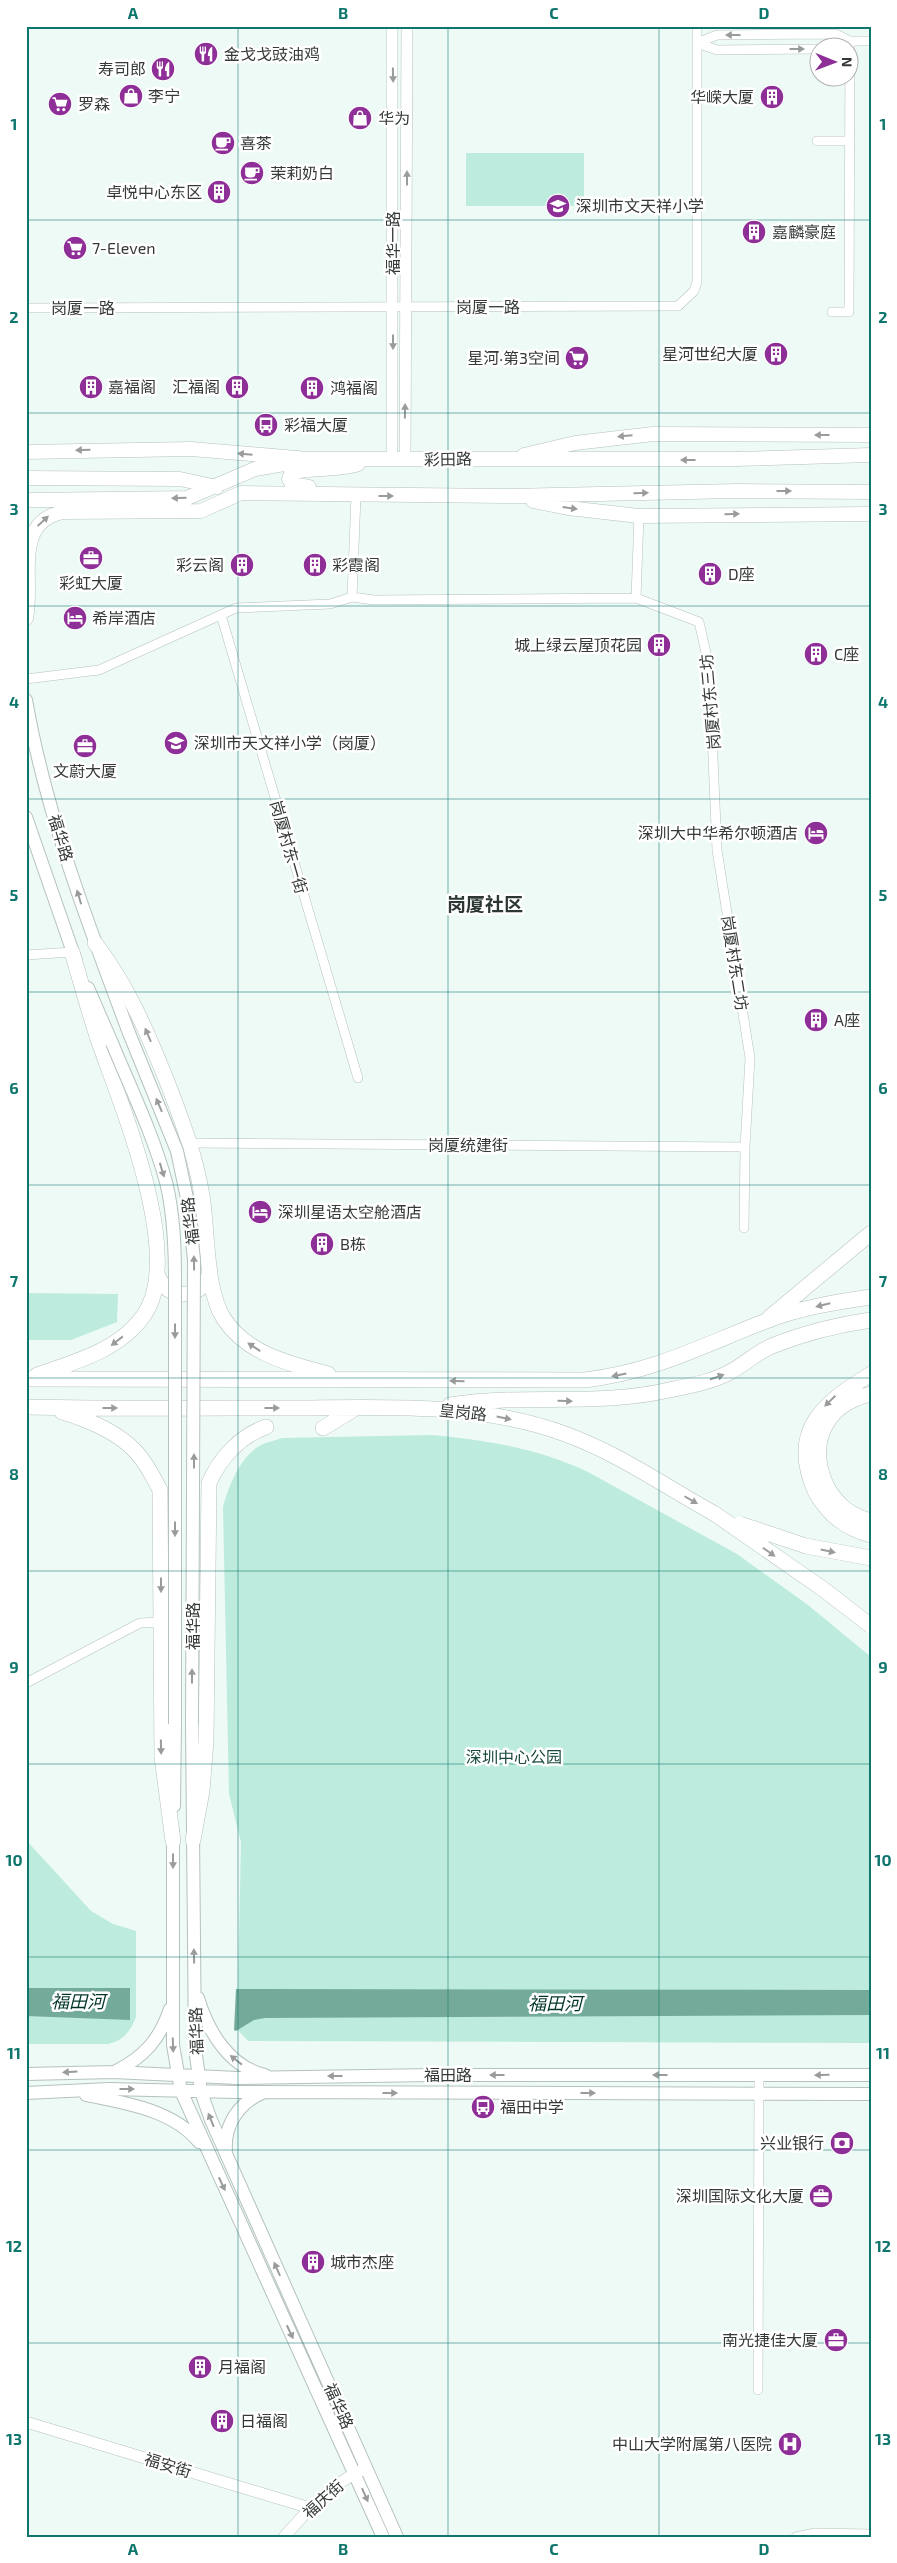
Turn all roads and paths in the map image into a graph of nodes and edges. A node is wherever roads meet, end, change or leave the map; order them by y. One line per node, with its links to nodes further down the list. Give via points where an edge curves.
1 (392, 26): 11 (street, 福华一路, one-way to 11)
2 (407, 26): 12 (street, 福华一路, one-way to 2)
3 (698, 26): 5 (street, 岗厦一路)
4 (844, 38): 5 (street, one-way to 5, via 836,34 718,35)
5 (697, 43): 6 (street, one-way to 6, via 717,50); 12 (street, 岗厦一路, via 698,270 697,282 688,298 678,306 666,307)
6 (810, 49)
7 (850, 88): 9 (street)
8 (817, 141): 9 (street)
9 (850, 141): 13 (street, via 849,312)
10 (26, 308): 11 (street, 岗厦一路)
11 (393, 308): 12 (street, 岗厦一路); 20 (street, 福华一路, one-way to 20)
12 (406, 308): 20 (street, 福华一路, one-way to 12)
13 (832, 312)
14 (871, 435): 17 (main road, one-way to 17, via 654,434 575,443)
15 (26, 452): 18 (main road, 彩田路, one-way to 15, via 191,449)
16 (871, 455): 17 (main road, 彩田路, one-way to 17, bridge, via 736,460 547,461)
17 (508, 458): 20 (main road, 彩田路)
18 (308, 459): 19 (main road, 彩田路); 22 (main road, via 255,469)
19 (371, 459): 20 (main road, 彩田路); 25 (main road, via 338,469 302,470 291,474 292,484)
20 (399, 460)
21 (26, 478): 22 (main road, via 180,479)
22 (215, 486): 24 (main road); 28 (main road, one-way to 28, via 187,498)
23 (871, 492): 27 (main road, one-way to 23)
24 (241, 493): 25 (main road); 34 (main road, one-way to 24, via 29,544 34,530 49,515 62,512 201,511)
25 (326, 494): 26 (main road)
26 (356, 496): 27 (main road, one-way to 27); 31 (street)
27 (505, 496): 30 (main road, one-way to 30, via 568,508)
28 (26, 500)
29 (869, 513): 30 (main road, one-way to 29)
30 (639, 516): 32 (street)
31 (352, 597): 32 (street, via 374,600); 33 (street, via 330,604 236,608)
32 (636, 598): 38 (street, 岗厦村东三坊, via 699,622 709,666)
33 (221, 615): 35 (street, via 99,670); 42 (street, 岗厦村东一街)
34 (26, 618)
35 (26, 680)
36 (26, 700): 39 (main road, 福华路, one-way to 36, via 53,811)
37 (26, 817): 40 (main road, 福华路)
38 (717, 850): 44 (street, 岗厦村东二坊, via 750,1058)
39 (95, 943): 43 (highway, one-way to 39, via 131,997); 72 (main road, 福华路, one-way to 39, bridge, via 192,1227 176,1151)
40 (72, 952): 41 (street); 48 (highway, via 94,1027 144,1169); 73 (main road, 福华路, one-way to 73, bridge, via 153,1141 166,1183 172,1224 175,1281)
41 (26, 954)
42 (358, 1078)
43 (190, 1143): 44 (street, 岗厦统建街); 47 (highway, via 202,1196)
44 (745, 1147): 45 (street, 岗厦村东二坊)
45 (744, 1228)
46 (871, 1233): 51 (highway)
47 (210, 1270): 48 (highway, via 209,1278 199,1290 184,1295 169,1291); 54 (highway, one-way to 47, via 280,1360 242,1338 230,1327 216,1302)
48 (157, 1271): 53 (highway, one-way to 53, via 153,1299 131,1330 110,1346 82,1360)
49 (871, 1297): 51 (highway, 皇岗路, one-way to 51, via 831,1303)
50 (871, 1320): 59 (highway, one-way to 50, via 496,1400 611,1399 670,1390 730,1372 770,1347 836,1326)
51 (766, 1321): 54 (highway, 皇岗路, one-way to 54, via 666,1363 617,1376 568,1382)
52 (871, 1374): 62 (highway, one-way to 62, via 834,1397 808,1436 807,1471)
53 (26, 1379): 54 (highway, 皇岗路)
54 (349, 1380)
55 (871, 1394): 62 (highway, via 841,1408 825,1426 818,1452)
56 (26, 1407): 58 (highway, 皇岗路)
57 (356, 1407): 58 (highway, 皇岗路, one-way to 57); 59 (highway, 皇岗路); 61 (highway)
58 (46, 1408): 63 (highway, via 96,1426 122,1440 137,1453 160,1490)
59 (429, 1409): 65 (highway, 皇岗路, one-way to 65, via 504,1418 565,1434 621,1460)
60 (266, 1427): 64 (highway, via 243,1438 214,1471 209,1483)
61 (323, 1428)
62 (822, 1491): 66 (highway, bridge, via 843,1508); 67 (highway, bridge, via 832,1516)
63 (162, 1509): 64 (highway, via 172,1498 187,1494 202,1500); 69 (highway, one-way to 69)
64 (208, 1513): 72 (highway, via 206,1740 202,1791)
65 (715, 1514): 68 (highway, 皇岗路, one-way to 68, bridge, via 806,1546); 70 (highway, one-way to 70, bridge)
66 (871, 1521)
67 (871, 1535)
68 (871, 1558)
69 (161, 1622): 71 (street, via 140,1623); 73 (highway, one-way to 73, via 162,1758)
70 (871, 1626)
71 (26, 1683)
72 (193, 1840): 74 (main road, 福华路, one-way to 72)
73 (173, 1841): 75 (main road, 福华路, one-way to 75)
74 (194, 1984): 80 (main road, 福华路); 82 (main road, one-way to 74, via 247,2068 226,2050 210,2028)
75 (173, 1998): 76 (main road, via 159,2036 148,2050); 78 (main road, 福华路, one-way to 78, via 173,2045)
76 (114, 2072): 77 (main road, 福田路, one-way to 77); 78 (main road, 福田路)
77 (26, 2074)
78 (178, 2075): 80 (main road, 福田路); 83 (main road, 福华路)
79 (871, 2075): 81 (main road, 福田路, one-way to 81)
80 (199, 2076): 82 (main road, 福田路); 85 (main road, 福华路)
81 (759, 2076): 82 (main road, 福田路, one-way to 82); 88 (street)
82 (280, 2078)
83 (181, 2091): 84 (main road, 福田路, one-way to 83, via 109,2089); 85 (main road, 福田路); 90 (main road, 福华路)
84 (73, 2092): 87 (main road, 福田路); 90 (main road, via 159,2114 193,2135)
85 (201, 2092): 86 (main road, 福田路); 91 (main road, 福华路, one-way to 85)
86 (267, 2092): 88 (main road, 福田路, one-way to 88); 91 (main road, via 250,2100 235,2116 226,2137)
87 (26, 2093)
88 (759, 2094): 89 (main road, 福田路); 92 (street)
89 (871, 2094)
90 (207, 2152): 94 (main road, 福华路, one-way to 94)
91 (226, 2155): 94 (main road, 福华路, one-way to 91)
92 (758, 2390)
93 (26, 2422): 95 (street, 福安街)
94 (361, 2471): 95 (street, 福庆街, via 337,2485); 98 (main road, 福华路, one-way to 98); 99 (main road, 福华路)
95 (310, 2508): 97 (street, 福庆街)
96 (871, 2534): 100 (street, via 815,2533)
97 (284, 2537)
98 (383, 2537)
99 (397, 2537)
100 (796, 2537)

